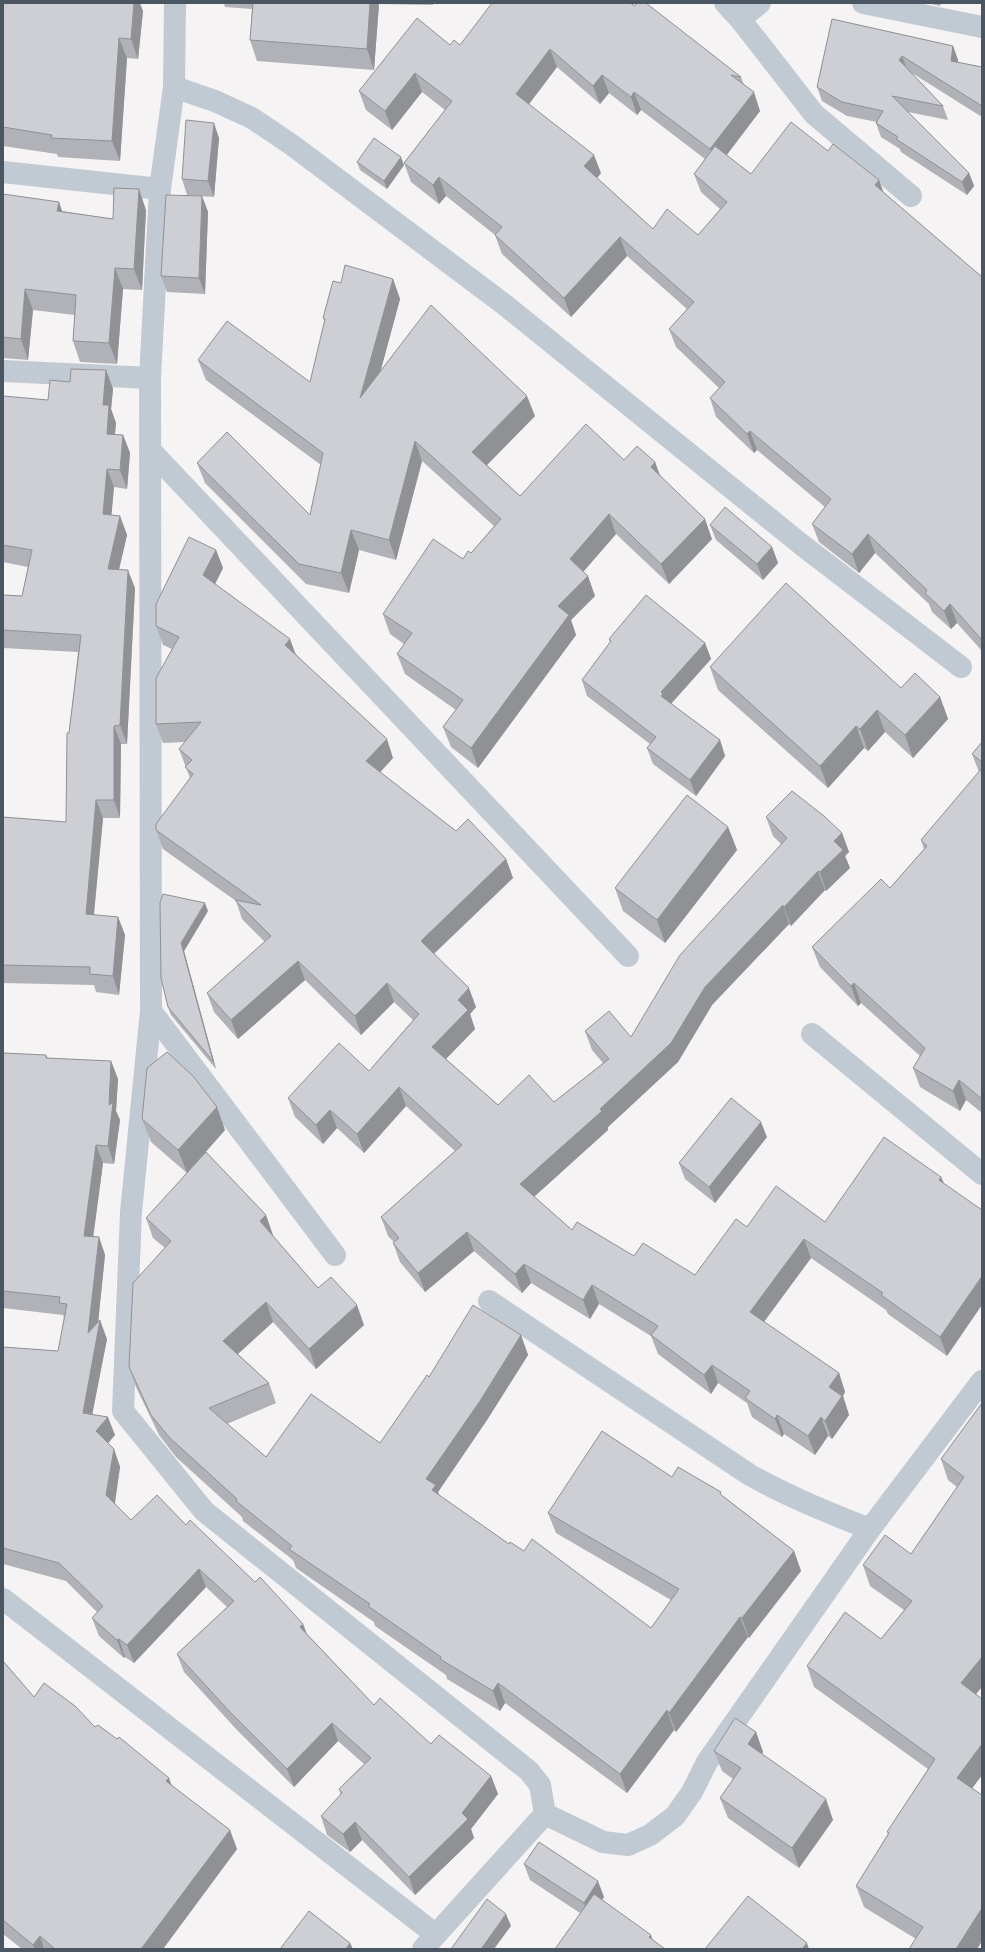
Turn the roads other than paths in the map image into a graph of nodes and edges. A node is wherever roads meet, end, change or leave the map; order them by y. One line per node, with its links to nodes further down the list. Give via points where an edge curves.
1 (175, 3): 7 (street)
2 (725, 3): 5 (street)
3 (760, 3): 5 (street)
4 (863, 3): 6 (street)
5 (740, 19): 10 (street, via 814,114)
6 (982, 27)
7 (174, 87): 9 (street); 14 (street, via 215,101 252,118 292,145 505,305 802,545)
8 (3, 172): 9 (street)
9 (160, 189): 12 (street)
10 (911, 196)
11 (3, 371): 12 (street)
12 (150, 378): 13 (street)
13 (151, 451): 15 (street); 16 (street)
14 (961, 667)
15 (628, 956)
16 (151, 1010): 19 (street); 24 (street, via 131,1212 123,1411 204,1511 529,1771 540,1785)
17 (812, 1034): 18 (street)
18 (982, 1174)
19 (335, 1255)
20 (489, 1301): 22 (street, via 750,1475 809,1504)
21 (982, 1381): 22 (street)
22 (870, 1529): 24 (street, via 707,1762 692,1792 675,1816 650,1835 628,1845 603,1842)
23 (3, 1599): 25 (street)
24 (545, 1814): 25 (street)
25 (429, 1942)

